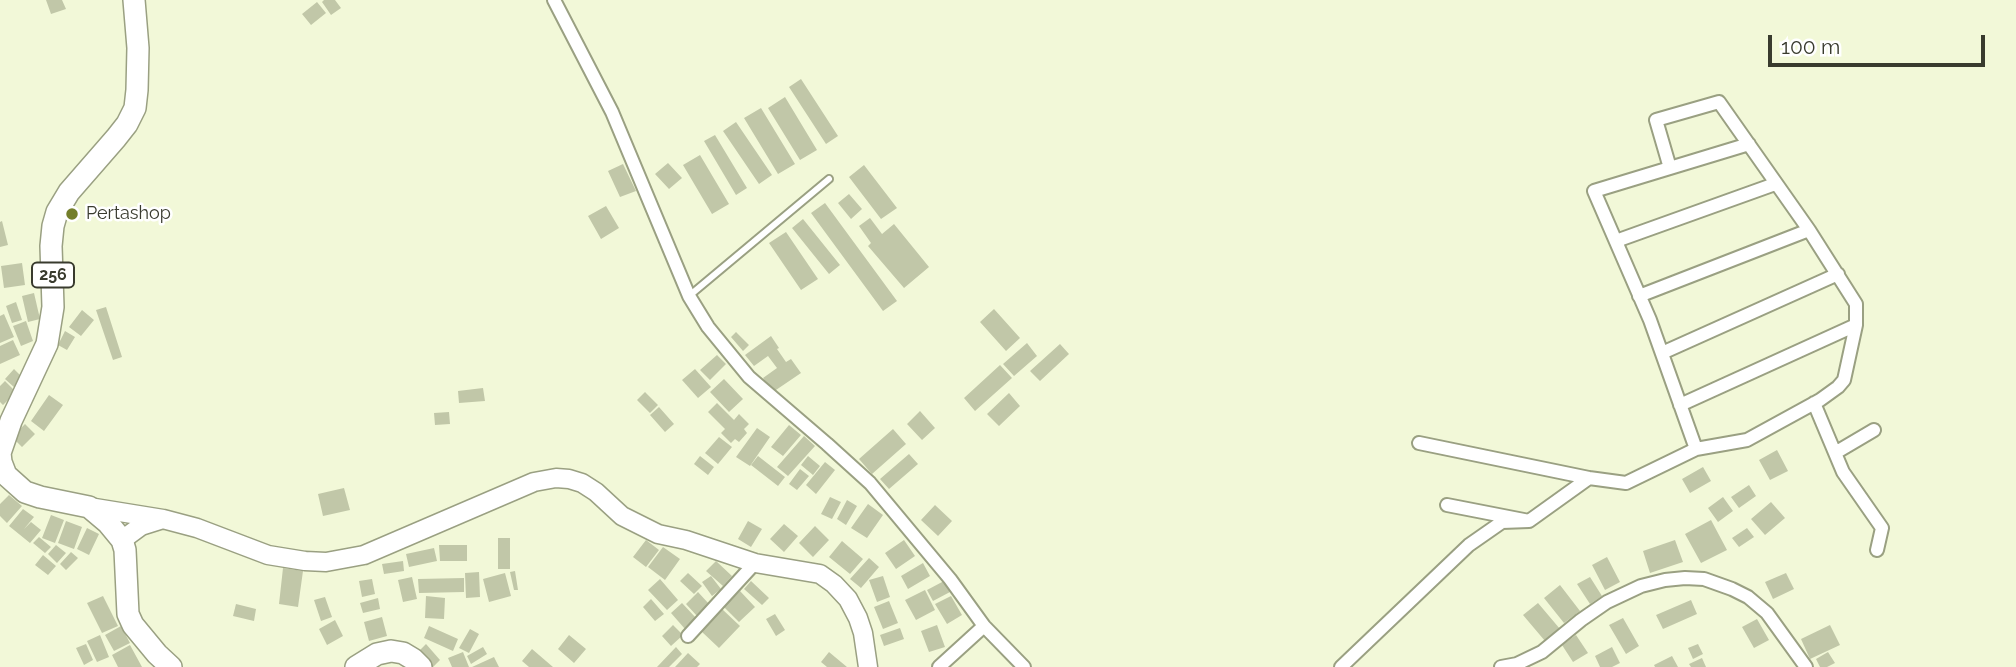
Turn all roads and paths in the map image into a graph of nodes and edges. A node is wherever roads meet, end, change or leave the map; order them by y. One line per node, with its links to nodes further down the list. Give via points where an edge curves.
1 (134, 0): 16 (main road, 256, via 138,48 135,108 57,212 47,344)
2 (554, 0): 10 (street, via 612,112)
3 (1749, 144): 4 (street); 4 (street, via 1719,102 1656,120); 6 (street)
4 (1670, 168): 8 (street, via 1594,191)
5 (829, 178): 10 (lane)
6 (1775, 184): 7 (street); 8 (street)
7 (1809, 230): 9 (street); 11 (street)
8 (1616, 241): 11 (street)
9 (1838, 274): 12 (street, via 1856,304); 13 (street)
10 (689, 296): 29 (street, via 743,371 870,484)
11 (1639, 296): 13 (street)
12 (1857, 325): 14 (street, via 1844,380); 15 (street)
13 (1662, 353): 15 (street)
14 (1814, 403): 19 (street, via 1747,439); 20 (street)
15 (1680, 405): 19 (street)
16 (6, 415): 23 (main road, 256, via 0,453 6,475 25,492)
17 (1874, 429): 20 (street)
18 (1419, 443): 21 (street)
19 (1696, 449): 21 (street, via 1626,483)
20 (1835, 453): 27 (street, via 1882,528)
21 (1589, 478): 25 (street)
22 (1447, 505): 25 (street)
23 (89, 507): 24 (main road); 26 (main road)
24 (163, 519): 26 (main road, via 141,526); 28 (main road, via 268,555 326,562 364,555 534,482 556,478 582,483 622,516 658,534)
25 (1529, 521): 37 (street, via 1502,522 1469,545)
26 (122, 540): 31 (main road, via 128,614)
27 (1877, 550)
28 (755, 563): 30 (street); 34 (main road, via 820,574 834,584 858,618)
29 (984, 626): 35 (street); 36 (street)
30 (688, 636)
31 (171, 667)
32 (356, 667): 33 (main road, via 391,651 403,653)
33 (421, 667)
34 (868, 667)
35 (939, 667)
36 (1024, 667)
37 (1341, 667)
38 (1501, 667): 39 (street, via 1542,652 1607,602 1641,586 1704,579 1748,597 1767,613)
39 (1806, 667)

